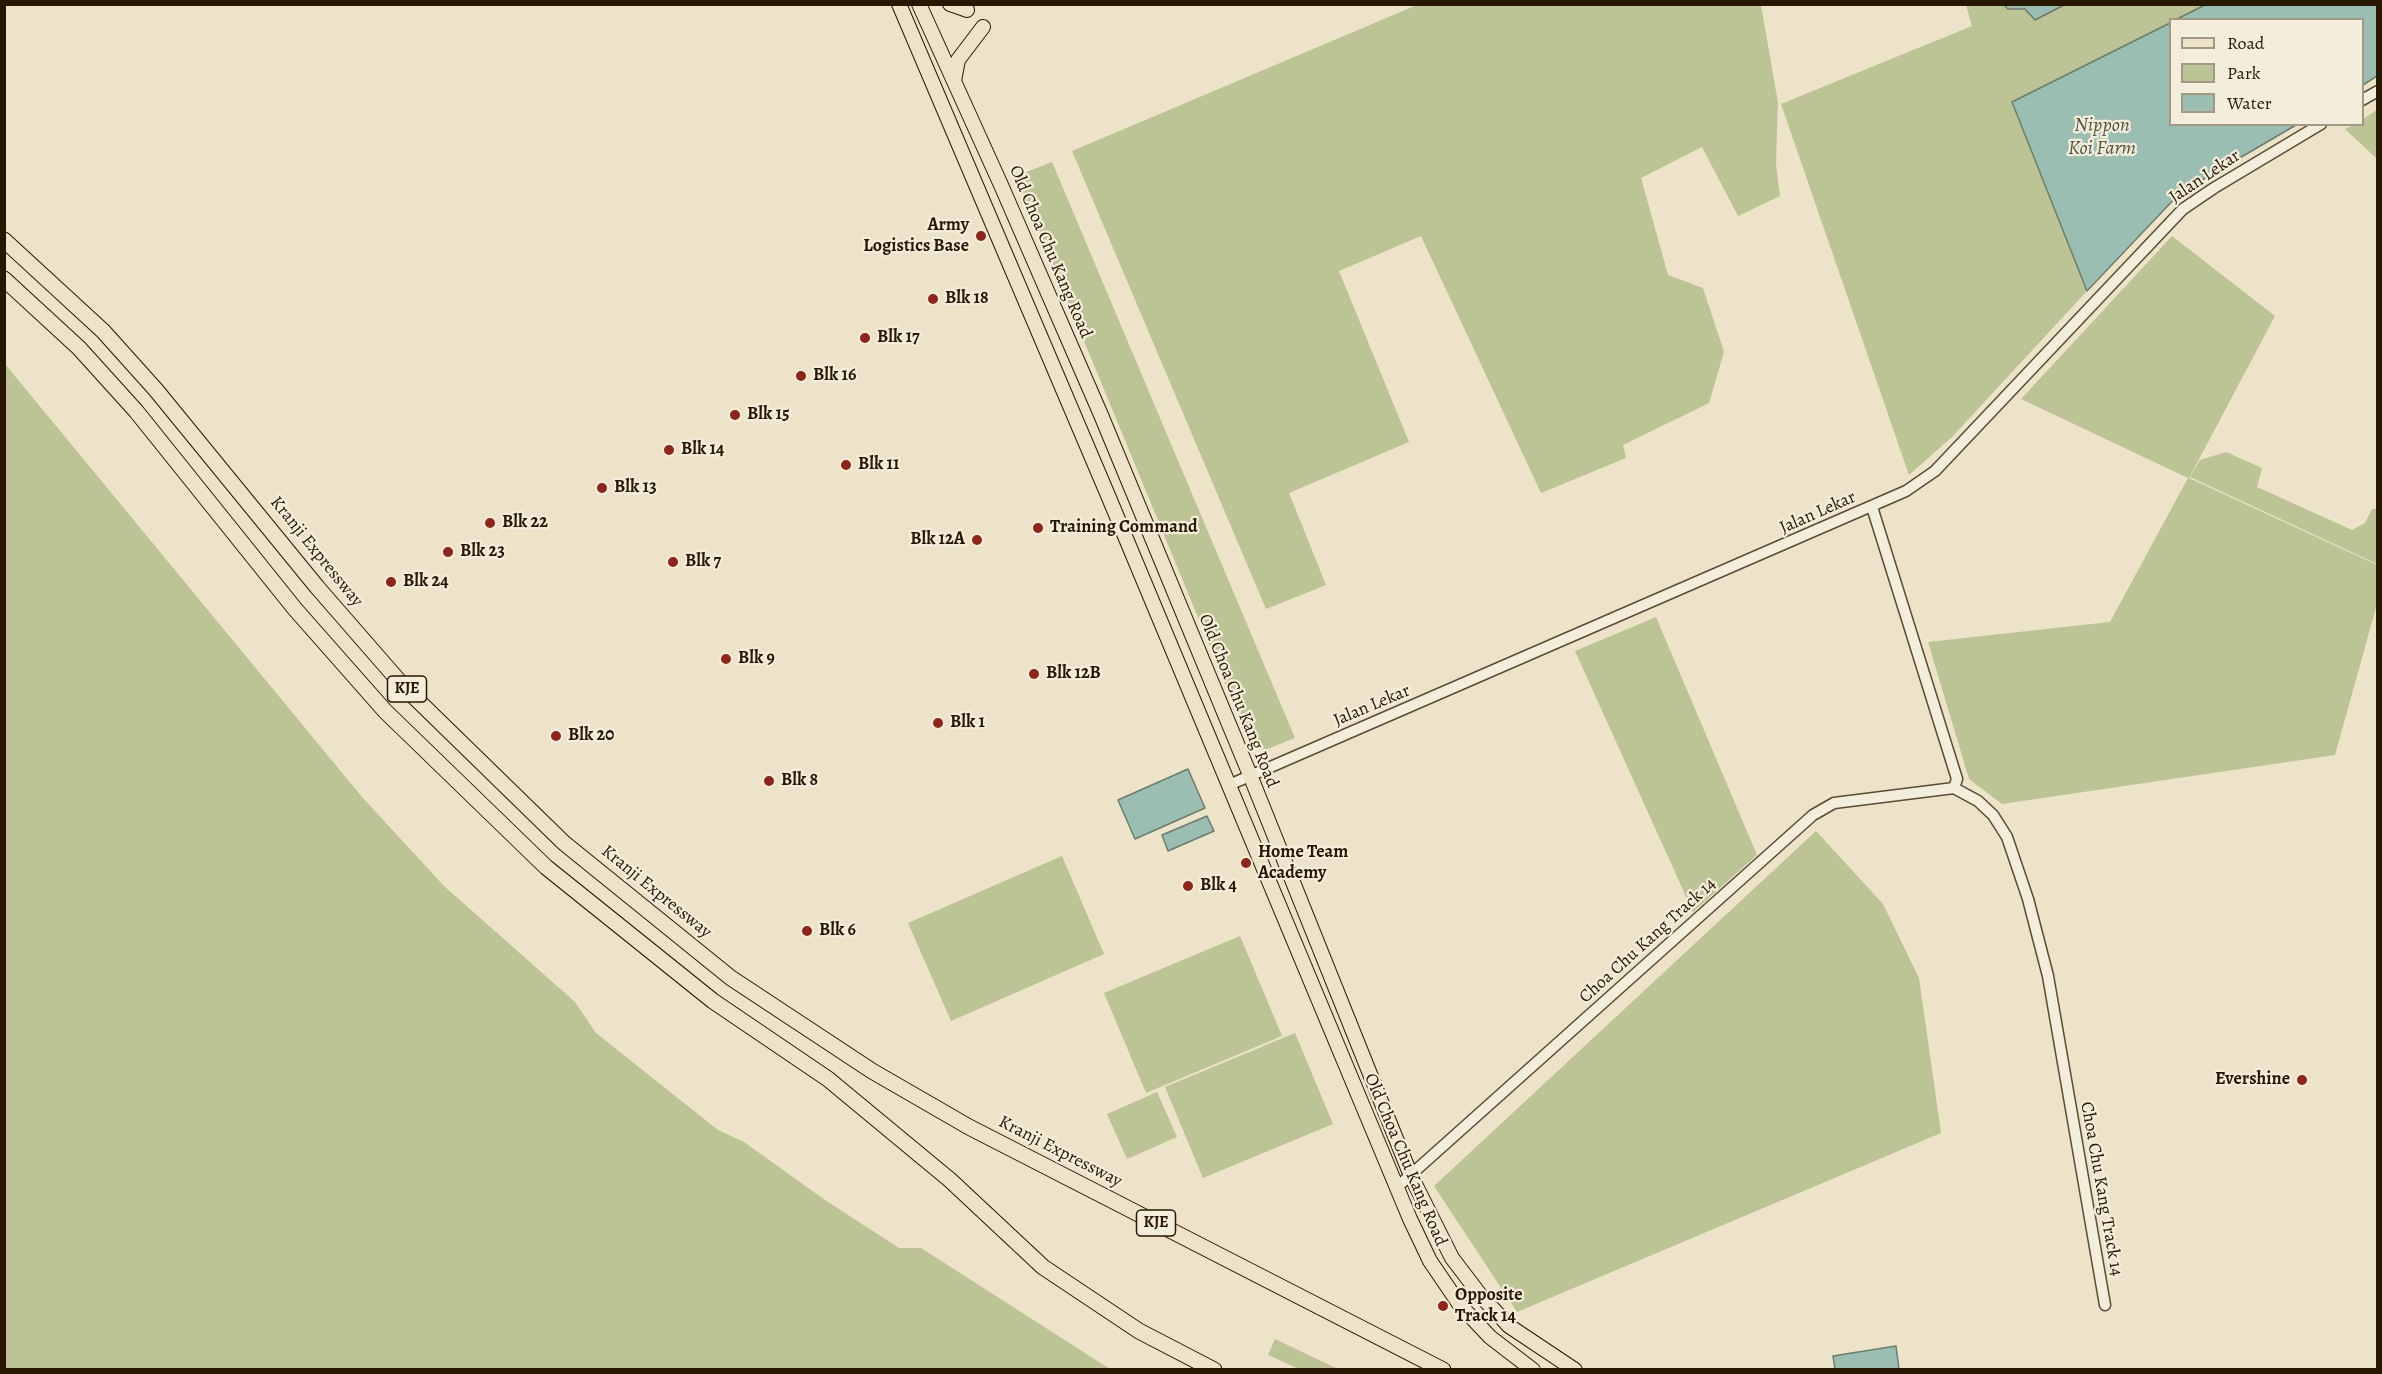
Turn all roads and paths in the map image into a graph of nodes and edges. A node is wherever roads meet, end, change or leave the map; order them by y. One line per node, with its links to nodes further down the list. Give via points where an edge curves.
1 (899, 4): 13 (main road, Old Choa Chu Kang Road)
2 (919, 4): 6 (main road, Old Choa Chu Kang Road)
3 (950, 4): 4 (main road)
4 (967, 10)
5 (983, 27): 6 (main road, via 958,60)
6 (954, 81): 12 (main road, Old Choa Chu Kang Road)
7 (2378, 91): 8 (street)
8 (2364, 99)
9 (2318, 126): 14 (street, Jalan Lekar, via 2183,209 1935,471)
10 (4, 240): 22 (highway, Kranji Expressway / KJE, via 111,339 405,688 564,843 731,978 872,1071 969,1127)
11 (4, 279): 21 (highway, KJE, via 79,348 136,411 296,609 385,711 546,867 713,1000 828,1079 950,1180 1043,1267 1140,1330)
12 (1101, 415): 13 (main road, via 1090,422); 15 (main road, Old Choa Chu Kang Road)
13 (1084, 438): 16 (main road, Old Choa Chu Kang Road)
14 (1872, 507): 15 (street, Jalan Lekar); 17 (street, via 1957,779)
15 (1251, 775): 16 (street, Jalan Lekar); 18 (main road, Old Choa Chu Kang Road)
16 (1229, 785): 19 (main road, Old Choa Chu Kang Road)
17 (1954, 788): 18 (street, Choa Chu Kang Track 14, via 1834,803 1813,815); 20 (street, Choa Chu Kang Track 14, via 1993,815 2007,837 2028,899 2048,976)
18 (1411, 1176): 19 (street, Choa Chu Kang Track 14); 24 (main road, Old Choa Chu Kang Road, via 1452,1258 1481,1296 1509,1326)
19 (1396, 1188): 23 (main road, Old Choa Chu Kang Road, via 1430,1261 1460,1305 1490,1337)
20 (2105, 1305)
21 (1214, 1370)
22 (1443, 1370)
23 (1533, 1370)
24 (1575, 1370)

